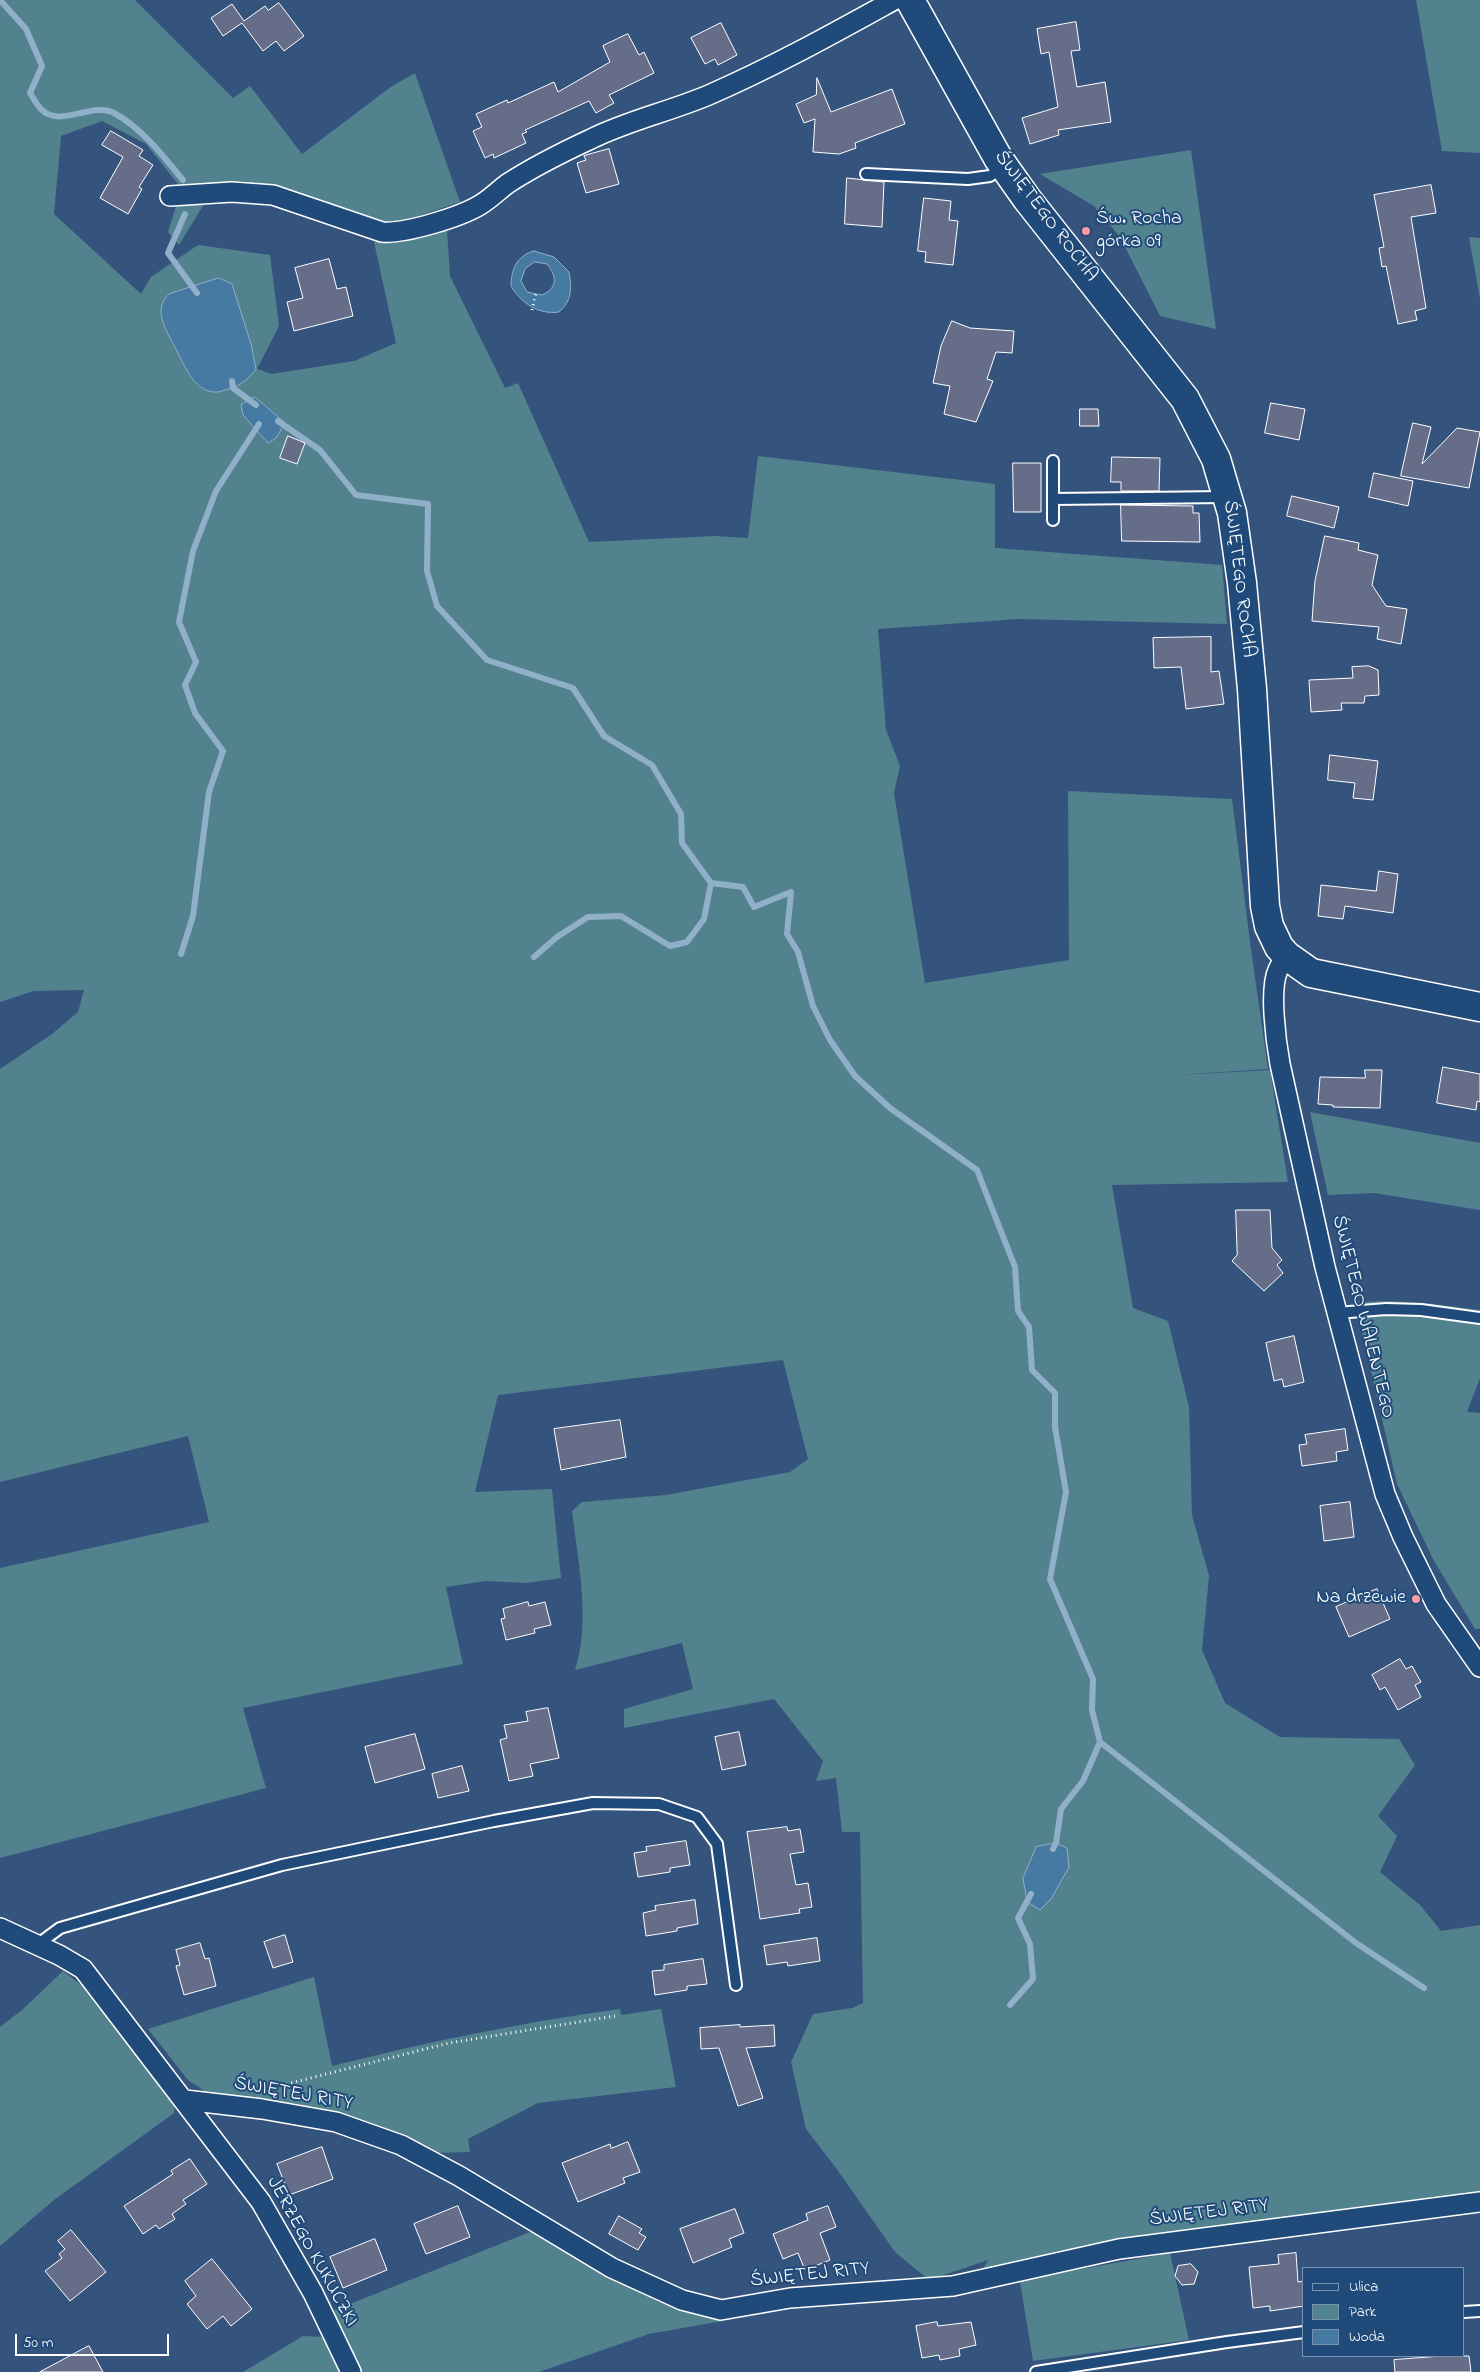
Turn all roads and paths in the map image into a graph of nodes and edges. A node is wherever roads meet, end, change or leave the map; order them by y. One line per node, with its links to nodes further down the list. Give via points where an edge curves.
1 (894, 0): 5 (street, via 756,74 680,107 592,138 508,184 464,213 409,229 382,232 264,194 232,192)
2 (910, 0): 3 (street, ŚWIĘTEGO ROCHA)
3 (1004, 166): 4 (lane, via 990,176 968,179); 9 (street, ŚWIĘTEGO ROCHA, via 1185,399 1216,459)
4 (866, 174)
5 (170, 196)
6 (536, 293): 7 (path)
7 (532, 310)
8 (1053, 461): 10 (lane)
9 (1228, 497): 10 (lane); 12 (street, ŚWIĘTEGO ROCHA, via 1238,549 1246,626 1265,906 1274,939)
10 (1053, 499): 11 (lane)
11 (1053, 520)
12 (1287, 956): 13 (street, ŚWIĘTEGO ROCHA, via 1311,973 1328,978); 14 (street, ŚWIĘTEGO WALENTEGO, via 1278,971 1275,987 1277,1045)
13 (1480, 1007)
14 (1337, 1312): 15 (lane, via 1420,1310); 16 (street, ŚWIĘTEGO WALENTEGO, via 1381,1478 1402,1537 1436,1604)
15 (1480, 1318)
16 (1480, 1667)
17 (0, 1928): 18 (street, JERZEGO KUKUCZKI)
18 (38, 1945): 19 (lane, via 60,1928 282,1865 593,1803 659,1804 697,1816 717,1844); 21 (street, JERZEGO KUKUCZKI, via 83,1968)
19 (736, 1985)
20 (615, 2016): 22 (path, via 449,2043 264,2090)
21 (185, 2100): 22 (street, ŚWIĘTEJ RITY); 27 (street, JERZEGO KUKUCZKI, via 261,2202 313,2293)
22 (246, 2107): 23 (street, ŚWIĘTEJ RITY, via 336,2122 402,2145 612,2268 682,2300 721,2310 790,2298 953,2286 1119,2248)
23 (1480, 2202)
24 (1480, 2311): 25 (lane)
25 (1465, 2312)
26 (1302, 2332): 28 (lane)
27 (350, 2372)
28 (1036, 2372)

